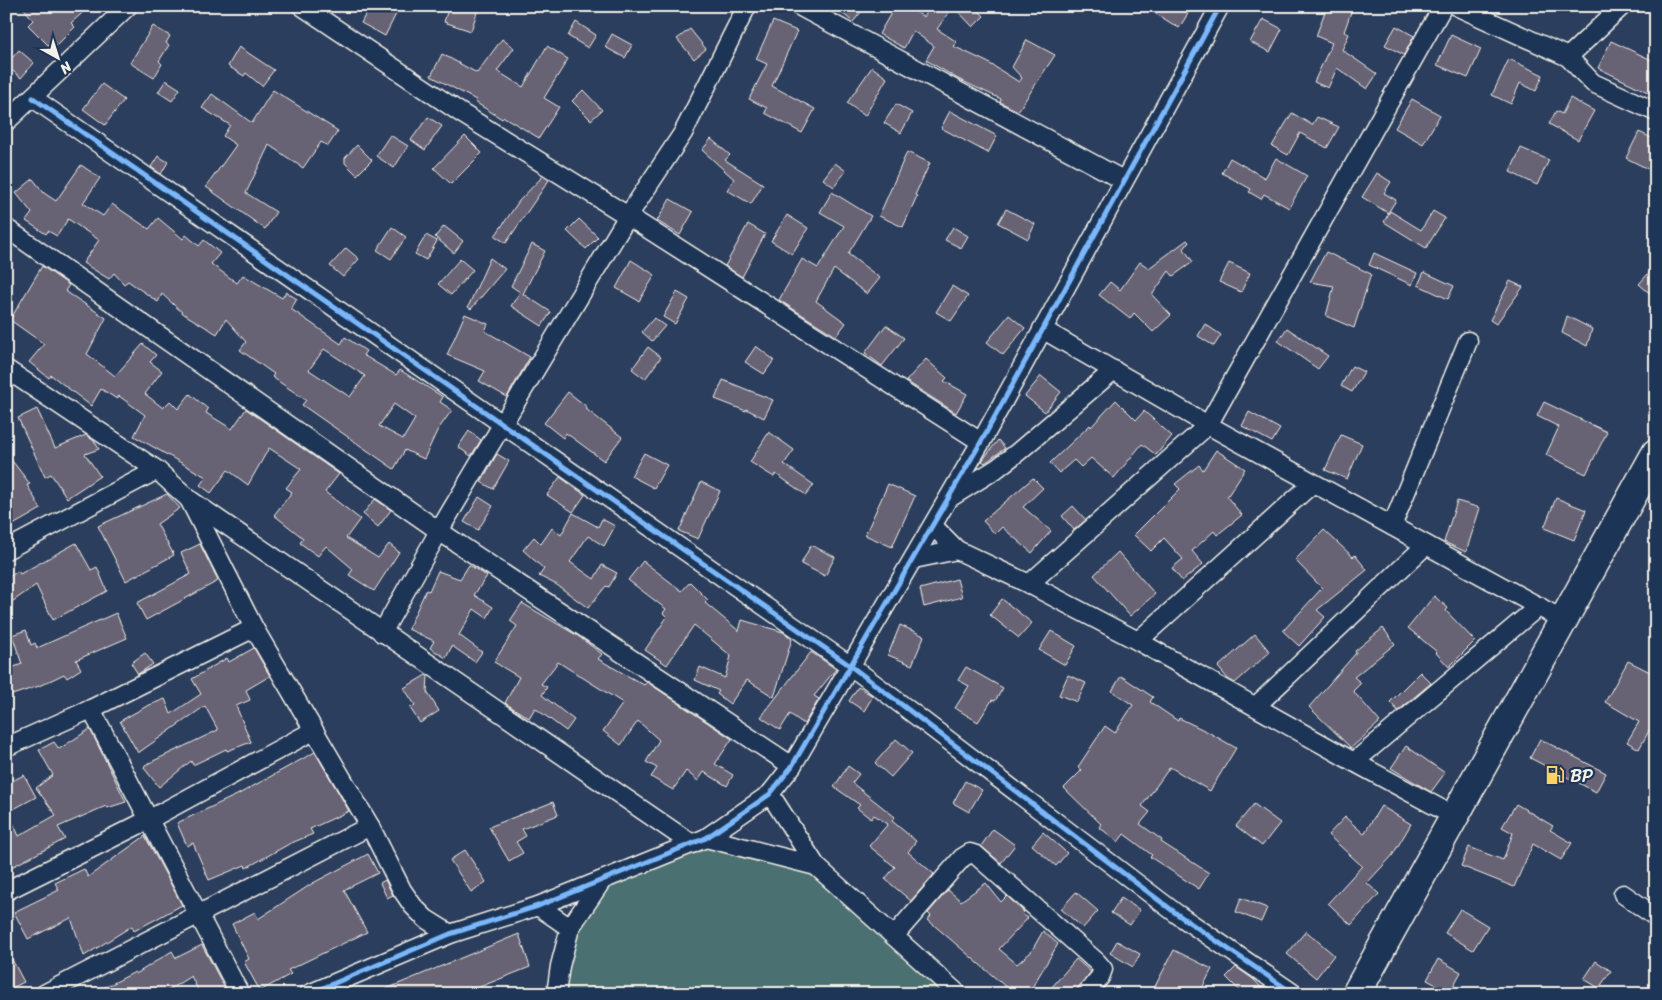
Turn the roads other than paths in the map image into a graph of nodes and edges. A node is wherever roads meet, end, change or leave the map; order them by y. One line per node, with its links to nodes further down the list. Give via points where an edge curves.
1 (128, 6): 10 (street)
2 (302, 6): 14 (street, via 461,113)
3 (747, 6): 14 (street, via 683,132)
4 (799, 6): 13 (street)
5 (1220, 6): 13 (street)
6 (1443, 6): 21 (street)
7 (1456, 6): 9 (street)
8 (1622, 6): 9 (street)
9 (1568, 57): 11 (street, via 1593,83)
10 (33, 98): 12 (street); 20 (street)
11 (1656, 112)
12 (6, 122)
13 (1123, 180): 16 (street)
14 (628, 216): 20 (street); 22 (street)
15 (6, 228): 30 (street)
16 (1042, 329): 19 (street); 22 (street)
17 (1468, 341): 29 (street)
18 (6, 369): 24 (street)
19 (1114, 370): 21 (street); 26 (street, via 996,469)
20 (502, 425): 30 (street); 41 (street)
21 (1208, 425): 25 (street); 35 (street)
22 (981, 442): 26 (street)
23 (1656, 453): 37 (highway)
24 (157, 470): 27 (street); 32 (street)
25 (1313, 482): 29 (street); 40 (street)
26 (949, 498): 28 (street)
27 (190, 500): 38 (street); 39 (street)
28 (933, 526): 33 (street); 34 (street)
29 (1392, 526): 31 (street)
30 (439, 531): 39 (street); 47 (street)
31 (1426, 544): 36 (street); 42 (street)
32 (6, 550)
33 (956, 550): 34 (street); 35 (street)
34 (914, 559): 41 (street)
35 (1029, 584): 40 (street)
36 (1539, 606): 37 (street); 46 (street)
37 (1563, 620): 49 (highway)
38 (254, 628): 43 (street); 44 (street)
39 (382, 633): 52 (street)
40 (1138, 641): 42 (street)
41 (852, 667): 47 (street); 69 (street, via 1178,914)
42 (1256, 706): 46 (street)
43 (91, 709): 45 (street); 50 (street)
44 (313, 731): 50 (street); 51 (street)
45 (6, 747)
46 (1354, 762): 49 (street)
47 (792, 766): 48 (street)
48 (770, 794): 52 (street); 53 (street)
49 (1454, 816): 70 (highway)
50 (150, 819): 55 (street); 58 (street)
51 (370, 826): 58 (street); 61 (street, via 413,906)
52 (699, 841): 53 (street); 54 (street)
53 (816, 866): 62 (street)
54 (601, 882): 57 (street); 60 (street)
55 (6, 891)
56 (1623, 894): 59 (street)
57 (538, 906): 60 (street); 61 (street)
58 (198, 913): 63 (street); 64 (street)
59 (1656, 917)
60 (570, 928): 66 (street)
61 (450, 934): 65 (street)
62 (894, 936): 67 (street); 68 (street, via 962,858 970,853 1103,969)
63 (44, 994)
64 (240, 994)
65 (310, 994)
66 (556, 994)
67 (958, 994)
68 (1086, 994)
69 (1294, 994)
70 (1356, 994)

